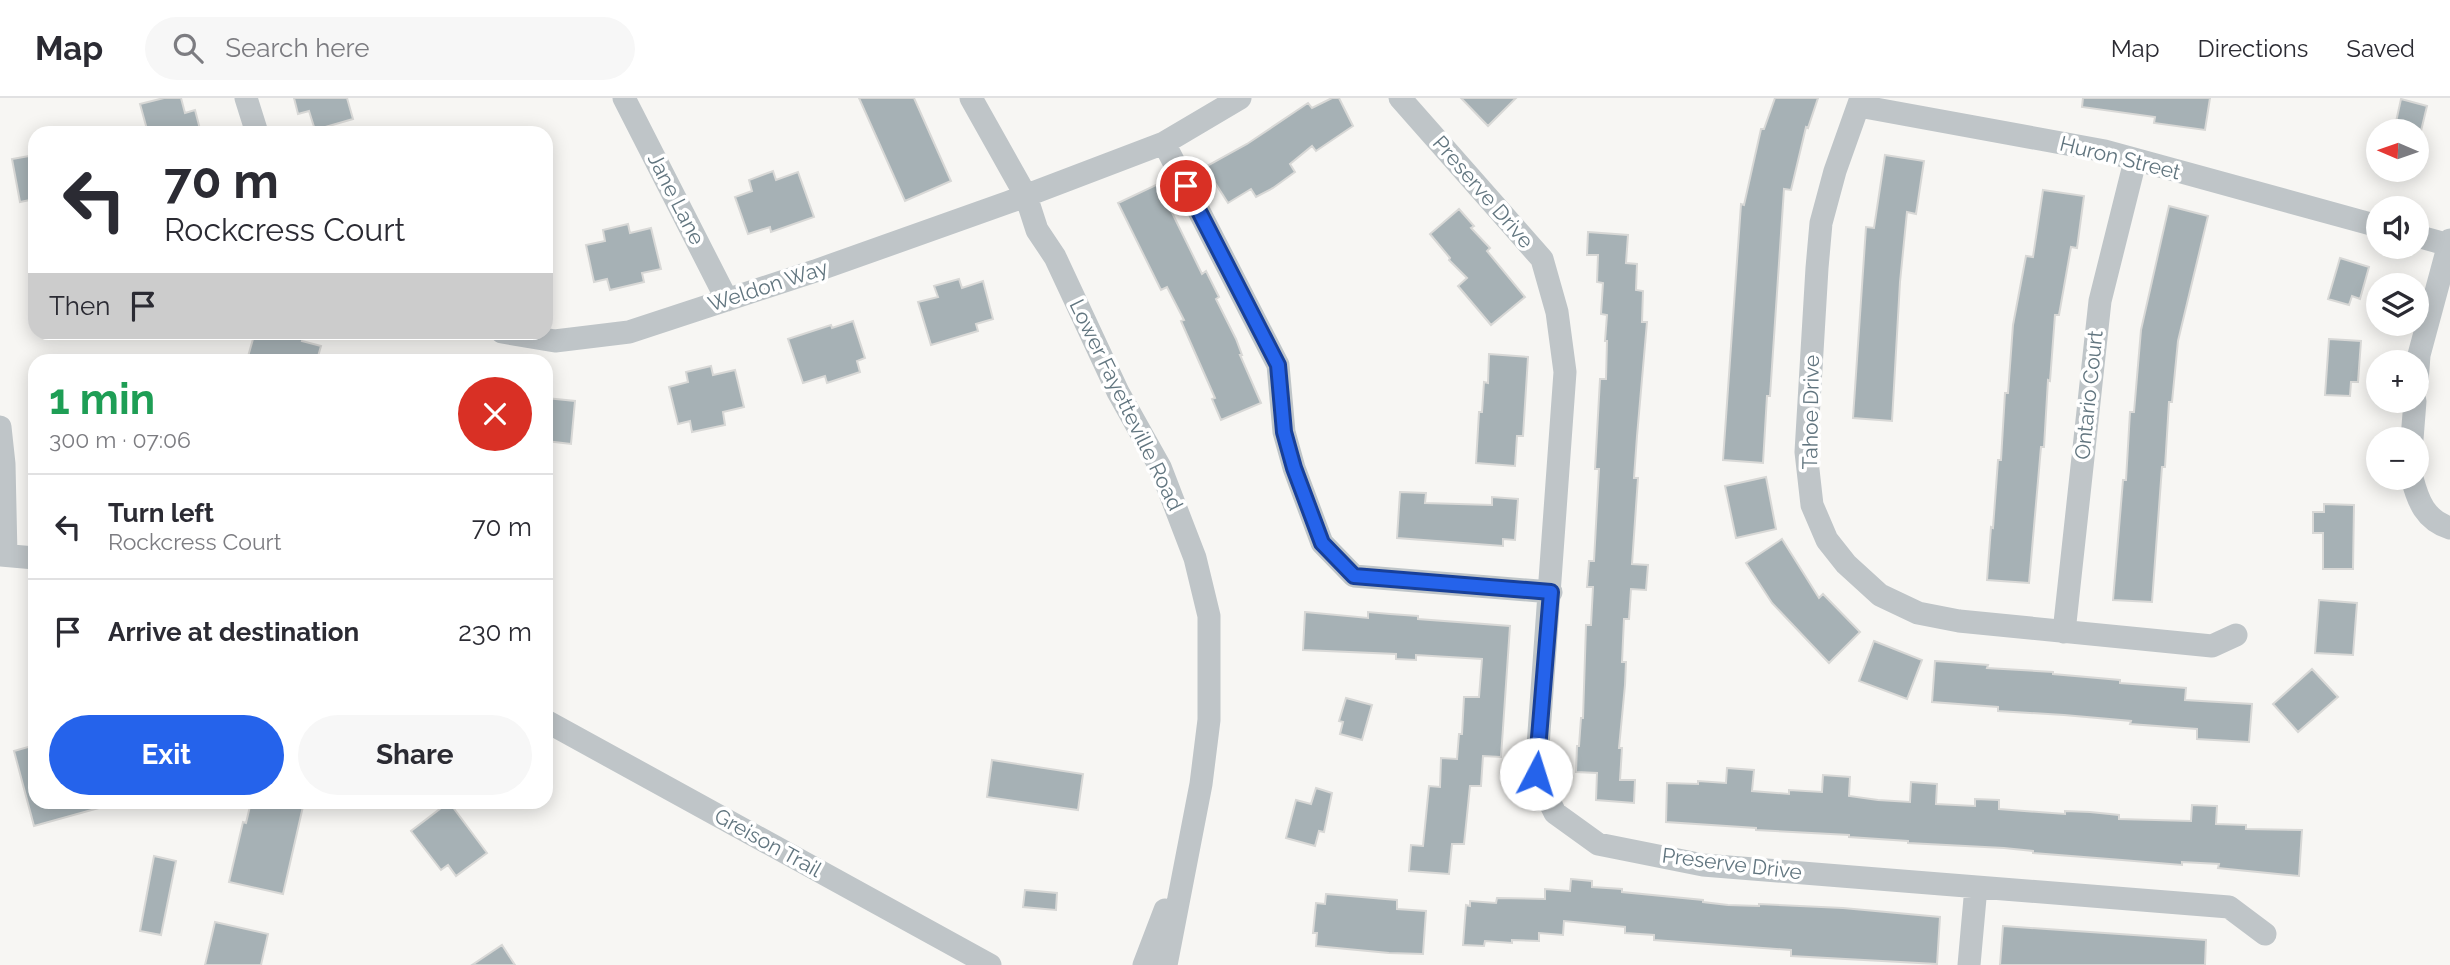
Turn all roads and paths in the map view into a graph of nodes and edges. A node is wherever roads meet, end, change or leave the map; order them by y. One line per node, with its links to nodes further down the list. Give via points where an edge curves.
1 (246, 98): 7 (street)
2 (624, 98): 14 (street, Jane Lane)
3 (971, 98): 10 (street, Lower Fayetteville Road)
4 (1240, 98): 8 (street)
5 (1400, 98): 22 (street, Preserve Drive, via 1542,259 1557,312 1565,372)
6 (1860, 102): 9 (street, Huron Street); 23 (street, Tahoe Drive, via 1821,223 1806,452 1812,505 1828,540 1846,564 1880,595 1918,613)
7 (255, 126)
8 (1164, 144): 10 (street); 22 (street, via 1278,365 1284,432 1322,543 1354,576)
9 (2135, 161): 11 (street, Huron Street); 23 (street, Ontario Court, via 2099,301)
10 (1026, 196): 14 (street, Weldon Way); 26 (street, Lower Fayetteville Road, via 1037,230 1055,257 1118,391 1160,467 1195,558 1209,616 1209,720)
11 (2366, 223)
12 (2429, 238): 13 (street)
13 (2449, 242): 16 (street)
14 (727, 300): 15 (street, Weldon Way, via 629,332)
15 (549, 340)
16 (2420, 350)
17 (0, 427): 20 (street)
18 (2415, 490): 19 (street, via 2419,504 2437,523)
19 (2450, 528)
20 (3, 555): 21 (street)
21 (28, 557)
22 (1551, 592): 27 (street, Preserve Drive, via 1536,774 1556,813 1598,844 1703,865)
23 (2064, 632): 24 (street, Tahoe Drive, via 2212,646)
24 (2236, 635)
25 (553, 725): 29 (street, Greison Trail)
26 (1186, 858): 30 (street, Lower Fayetteville Road); 31 (street, Lower Fayetteville Road)
27 (1976, 887): 28 (street, Preserve Drive, via 2228,907); 32 (street)
28 (2265, 934)
29 (990, 965)
30 (1144, 965)
31 (1166, 965)
32 (1969, 965)

